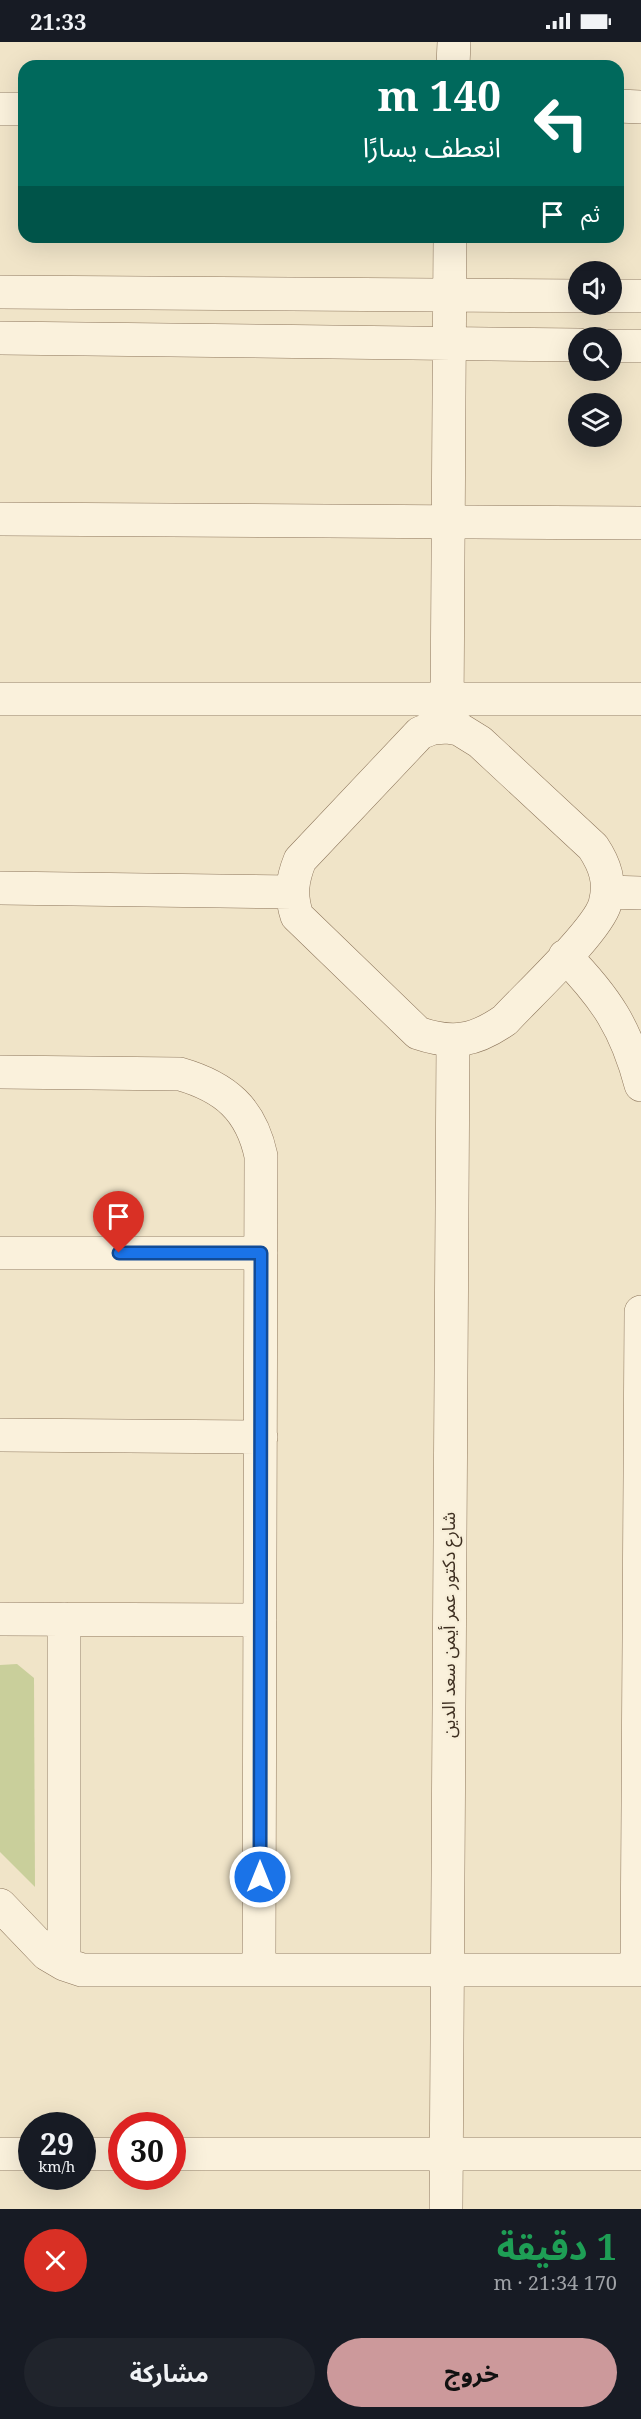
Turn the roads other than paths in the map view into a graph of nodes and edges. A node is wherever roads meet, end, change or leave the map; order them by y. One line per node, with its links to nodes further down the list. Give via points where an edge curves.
1 (454, 42): 2 (street)
2 (453, 60)
3 (624, 106): 4 (street)
4 (641, 107)
5 (0, 109): 6 (street)
6 (18, 109)
7 (450, 243): 10 (street)
8 (0, 292): 9 (street)
9 (259, 293): 10 (street); 15 (street)
10 (449, 295): 11 (street); 16 (street)
11 (568, 296)
12 (622, 296): 13 (street)
13 (641, 296)
14 (0, 338): 15 (street)
15 (258, 342): 16 (street)
16 (449, 345): 17 (street); 21 (street)
17 (568, 345)
18 (622, 346): 19 (street)
19 (641, 346)
20 (0, 519): 21 (street)
21 (448, 521): 22 (street); 25 (street)
22 (641, 523)
23 (0, 699): 25 (street)
24 (641, 699): 25 (street)
25 (447, 713): 27 (street, via 433,728 420,732 300,860); 28 (street, via 459,729 480,742 593,847 607,876)
26 (0, 888): 27 (street)
27 (292, 892): 31 (street, via 297,916 418,1033)
28 (607, 892): 29 (street); 30 (street, via 600,917)
29 (641, 893)
30 (565, 956): 31 (street, via 505,1020 472,1038); 33 (street, via 592,984 615,1017 632,1052)
31 (453, 1040): 48 (street, شارع دكتور عمر أيمن سعد الدين)
32 (0, 1072): 35 (street, via 180,1074 204,1081 226,1095 244,1113 257,1135 261,1156)
33 (641, 1085)
34 (0, 1253): 35 (street)
35 (261, 1253): 38 (street)
36 (641, 1312): 39 (street)
37 (0, 1435): 38 (street)
38 (261, 1437): 42 (street)
39 (640, 1617): 43 (street)
40 (0, 1619): 41 (street)
41 (64, 1619): 42 (street); 45 (street)
42 (260, 1620): 46 (street)
43 (639, 1792): 47 (street)
44 (0, 1905): 45 (street, via 47,1954)
45 (64, 1965): 46 (street, via 82,1970)
46 (259, 1970): 48 (street)
47 (639, 1970): 48 (street)
48 (446, 1971): 52 (street, شارع دكتور عمر أيمن سعد الدين)
49 (0, 2154): 50 (street)
50 (18, 2154)
51 (186, 2154): 52 (street)
52 (445, 2154): 53 (street); 54 (street, شارع دكتور عمر أيمن سعد الدين)
53 (641, 2154)
54 (446, 2209)

